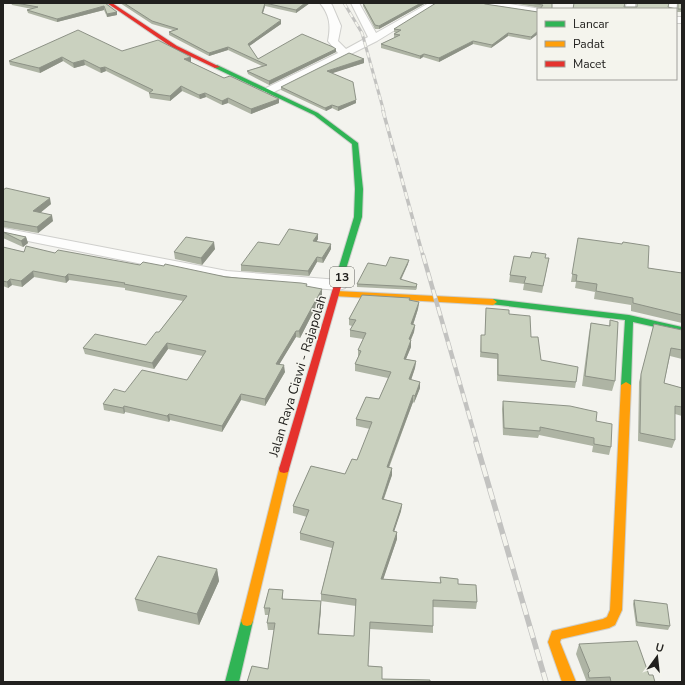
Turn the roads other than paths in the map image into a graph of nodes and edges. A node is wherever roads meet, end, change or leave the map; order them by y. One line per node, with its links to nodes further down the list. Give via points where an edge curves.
1 (109, 3): 10 (main road, Jalan Raya Ciawi - Rajapolah / 13, via 176,47)
2 (324, 3): 9 (street, via 336,26 333,41)
3 (355, 3): 8 (street)
4 (435, 3): 8 (street)
5 (485, 3): 6 (street)
6 (505, 4): 7 (street)
7 (537, 11)
8 (374, 39): 9 (street)
9 (344, 54): 10 (street)
10 (268, 91): 12 (main road, Jalan Raya Ciawi - Rajapolah / 13, via 316,114 355,143 359,188 358,217)
11 (3, 232): 12 (street, via 227,276)
12 (338, 290): 13 (main road, via 499,302); 15 (main road, Jalan Raya Ciawi - Rajapolah / 13, via 286,460)
13 (629, 318): 14 (main road); 16 (main road, via 616,610 611,621 605,624 556,635 554,642)
14 (682, 330)
15 (232, 682)
16 (569, 682)

